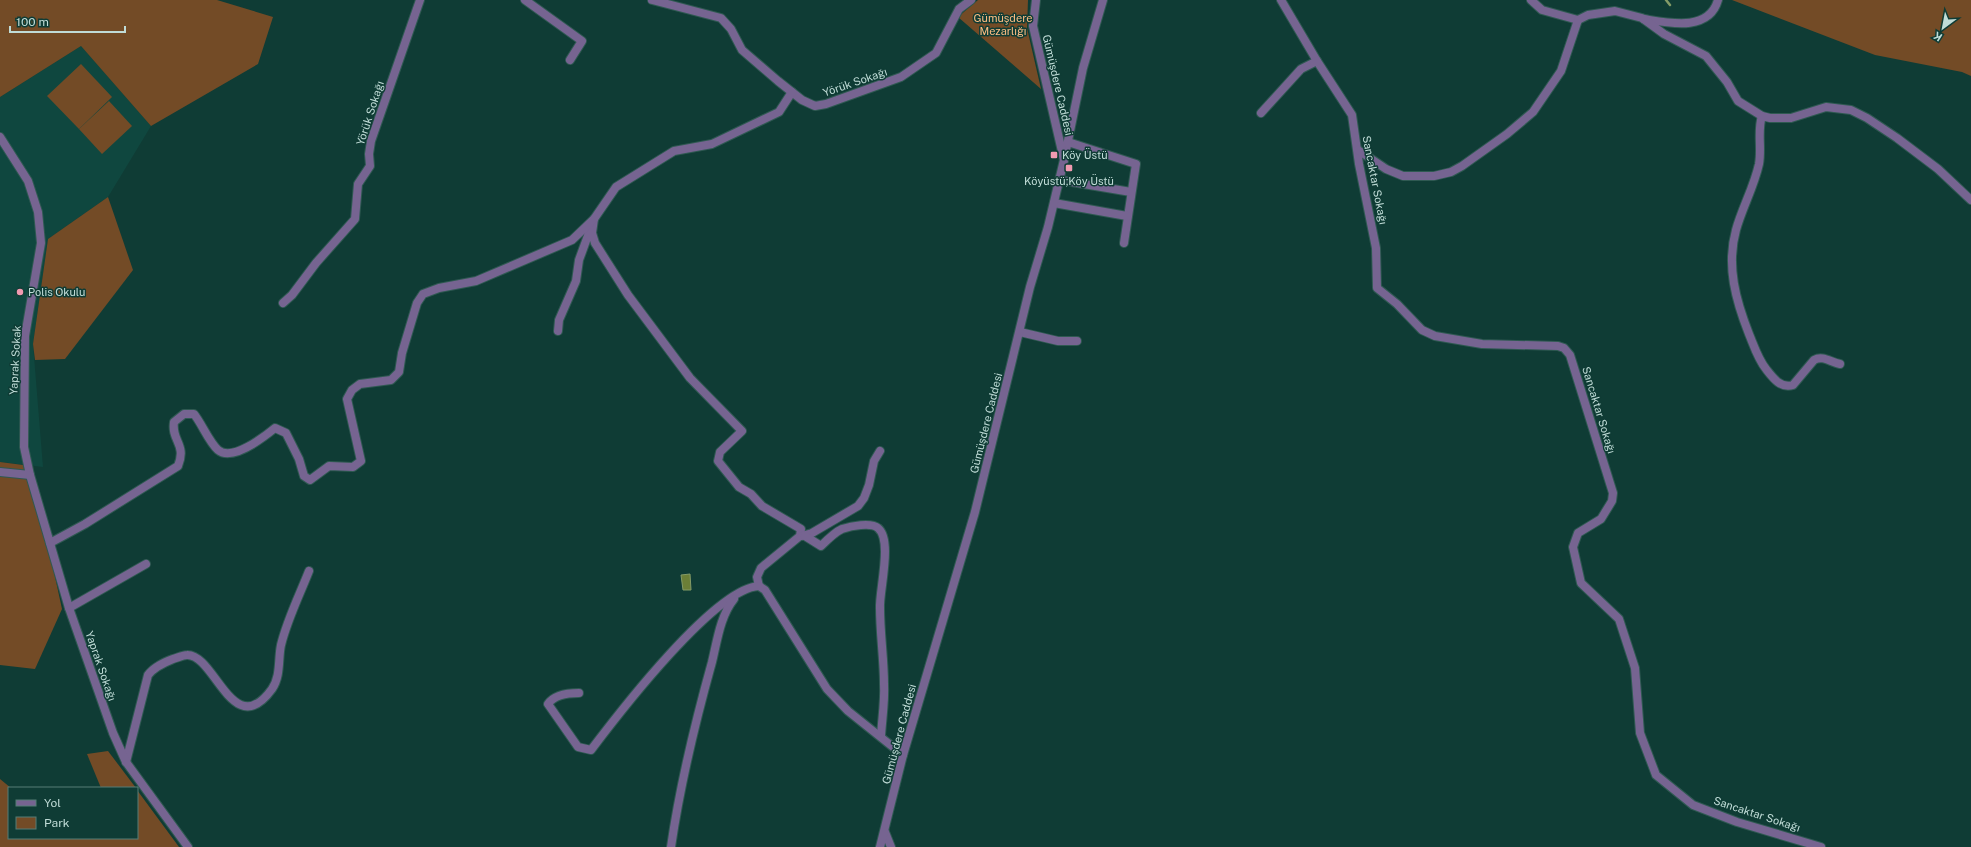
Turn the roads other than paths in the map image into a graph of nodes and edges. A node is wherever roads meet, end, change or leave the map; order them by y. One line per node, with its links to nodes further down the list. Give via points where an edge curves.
1 (420, 0): 28 (street, Yörük Sokağı, via 371,141 370,166 358,184 355,219 316,263 292,296)
2 (525, 0): 12 (street, via 582,41)
3 (652, 0): 14 (street, Yörük Sokağı, via 721,18 731,29 742,50)
4 (971, 0): 14 (street, Yörük Sokağı, via 958,9 936,53 901,77 815,106)
5 (1036, 0): 20 (street, Gümüşdere Caddesi, via 1033,26)
6 (1281, 0): 13 (street, Sancaktar Sokağı)
7 (1531, 0): 11 (street, via 1542,10)
8 (1718, 0): 10 (street, via 1707,17 1693,23)
9 (1103, 1): 18 (street, via 1083,68)
10 (1642, 18): 11 (street, via 1615,11 1588,15); 16 (street, via 1664,34 1706,56 1728,82 1738,101)
11 (1578, 20): 19 (street, via 1561,71 1533,112 1462,166 1434,176 1403,176 1386,169)
12 (570, 60)
13 (1317, 61): 15 (street, via 1301,69); 19 (street, Sancaktar Sokağı, via 1352,115)
14 (792, 92): 26 (street, via 779,112 712,144 674,151 616,187)
15 (1261, 113)
16 (1762, 116): 23 (street, via 1791,118 1826,107 1851,110 1867,118 1938,169); 32 (street, via 1758,165 1742,209 1733,248 1733,275 1741,312 1758,356 1773,378 1781,384 1793,385 1817,358)
17 (0, 137): 35 (street, Yaprak Sokak, via 28,181 38,212 41,243 25,336 24,446)
18 (1068, 142): 20 (street); 22 (street, via 1136,164)
19 (1358, 150): 52 (street, Sancaktar Sokağı, via 1376,248 1377,288 1422,330 1435,336 1482,344 1558,346 1570,355 1613,493 1612,502 1601,519 1578,533 1573,547 1581,583 1619,619 1635,668 1640,732 1656,775 1693,805 1737,822)
20 (1064, 160): 21 (street, Gümüşdere Caddesi)
21 (1060, 180): 22 (street); 24 (street, Gümüşdere Caddesi)
22 (1131, 192): 25 (street)
23 (1971, 200)
24 (1054, 203): 25 (street); 30 (street, Gümüşdere Caddesi, via 1030,286)
25 (1127, 216): 27 (street)
26 (594, 219): 29 (street, via 579,260 576,281 559,320); 36 (street, via 592,233 595,243 628,295 690,378 742,431 720,452 718,461 739,486 762,506 801,529); 37 (street, via 572,240 476,281 439,288 423,294 417,303 399,372 391,380 360,384 352,390 347,399 361,461 353,467 329,466 310,480 304,476 299,458 286,432 275,428 259,440 232,454 225,454 217,450 194,414 184,414 174,422 172,431 182,455 178,466)
27 (1124, 243)
28 (283, 303)
29 (558, 331)
30 (1020, 332): 31 (street, via 1058,341); 45 (street, Gümüşdere Caddesi, via 975,512)
31 (1077, 341)
32 (1840, 364)
33 (880, 451): 36 (street, via 874,461 864,498 858,506)
34 (0, 472): 35 (street)
35 (30, 475): 37 (street, Yaprak Sokağı)
36 (803, 536): 40 (street, via 761,568 757,577); 44 (street, via 821,546 842,529 856,526 873,525 882,534 885,572 880,592 880,609 884,686)
37 (50, 543): 42 (street, Yaprak Sokağı)
38 (146, 564): 42 (street)
39 (309, 571): 46 (street, via 281,645 278,672 273,687 265,697 255,704 240,704 224,690 199,659 188,655 153,668 148,675)
40 (760, 586): 41 (street); 44 (street, via 765,590 827,689 848,711)
41 (739, 592): 43 (street, via 697,625 632,697 591,750 578,747 548,704 551,699 570,693); 49 (street, via 724,618 699,710 678,802)
42 (69, 608): 46 (street, Yaprak Sokağı, via 113,733)
43 (579, 694)
44 (880, 736): 45 (street)
45 (903, 755): 47 (street, Gümüşdere Caddesi)
46 (126, 762): 48 (street, Yaprak Sokağı)
47 (885, 832): 50 (street, Gümüşdere Caddesi); 51 (street)
48 (188, 847)
49 (671, 847)
50 (880, 847)
51 (891, 847)
52 (1821, 847)

